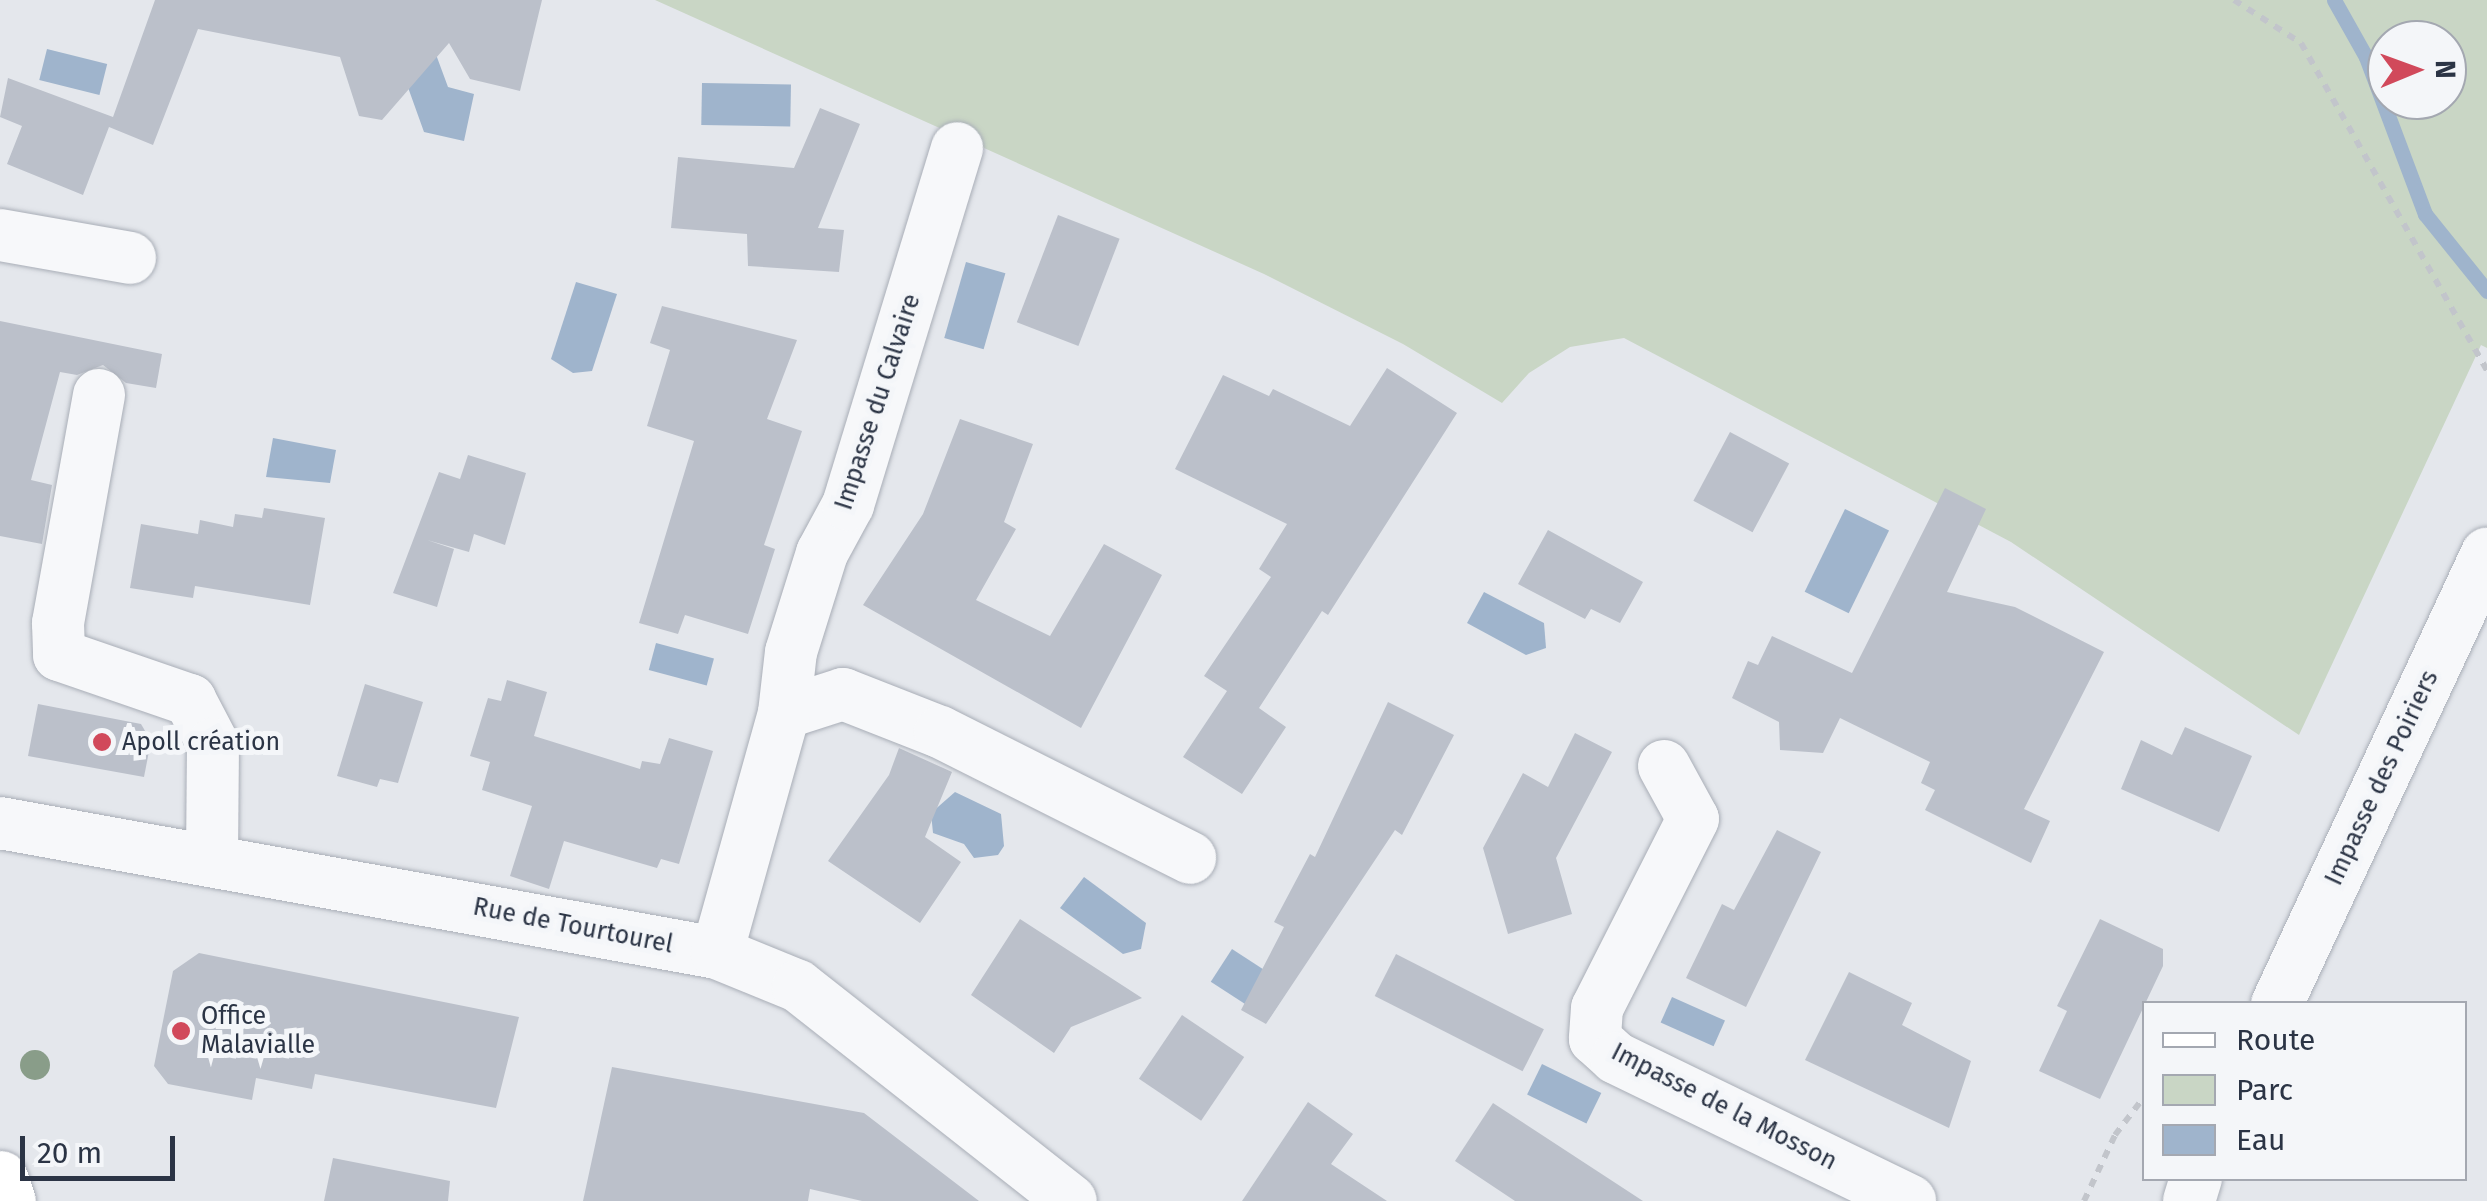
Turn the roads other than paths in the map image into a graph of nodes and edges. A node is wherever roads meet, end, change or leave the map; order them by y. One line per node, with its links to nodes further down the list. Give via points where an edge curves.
1 (957, 148): 6 (street, Impasse du Calvaire, via 848,506 822,553 791,652)
2 (0, 234): 3 (street)
3 (130, 258)
4 (100, 395): 9 (street, via 58,623 59,655 190,700 213,744)
5 (2487, 553): 12 (street, Impasse des Poiriers)
6 (784, 712): 10 (street, via 843,694 940,732); 11 (street, Impasse du Calvaire)
7 (1664, 766): 16 (street, Impasse de la Mosson, via 1693,819 1598,1008 1596,1039 1616,1058)
8 (0, 824): 9 (street, Rue de Tourtourel)
9 (212, 857): 11 (street, Rue de Tourtourel)
10 (1190, 858)
11 (717, 953): 15 (street, Rue de Tourtourel, via 798,986)
12 (2278, 1001)
13 (0, 1178): 14 (main road)
14 (8, 1201)
15 (1071, 1201)
16 (1910, 1201)

